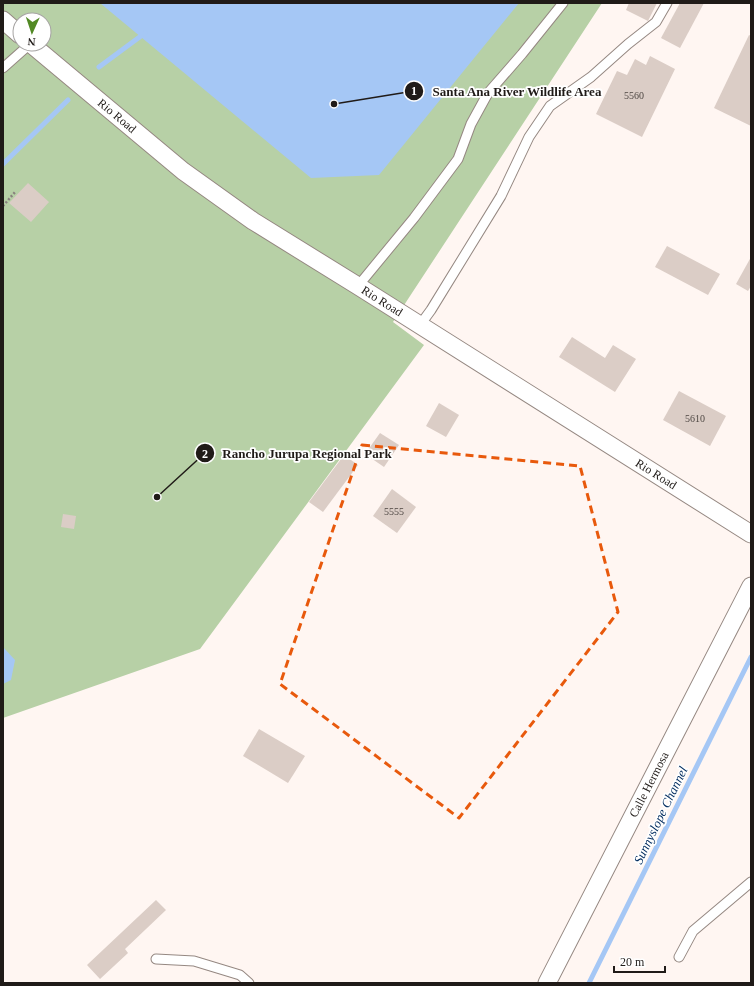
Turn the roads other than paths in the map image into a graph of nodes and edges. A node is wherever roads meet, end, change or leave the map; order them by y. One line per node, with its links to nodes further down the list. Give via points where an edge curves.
1 (563, 3): 8 (lane, via 488,93 471,124 458,159)
2 (667, 3): 9 (lane, via 656,22 591,77 550,106 529,137 501,196)
3 (3, 20): 4 (street)
4 (12, 28)
5 (21, 52): 7 (lane)
6 (40, 52): 8 (street, Rio Road, via 183,171 254,221)
7 (3, 68)
8 (358, 286): 9 (street, Rio Road)
9 (420, 325): 10 (street, Rio Road)
10 (751, 534)
11 (751, 586): 16 (street, Calle Hermosa)
12 (751, 882): 13 (lane, via 693,931)
13 (679, 956)
14 (156, 959): 15 (lane, via 194,961 240,975)
15 (249, 983)
16 (547, 983)

